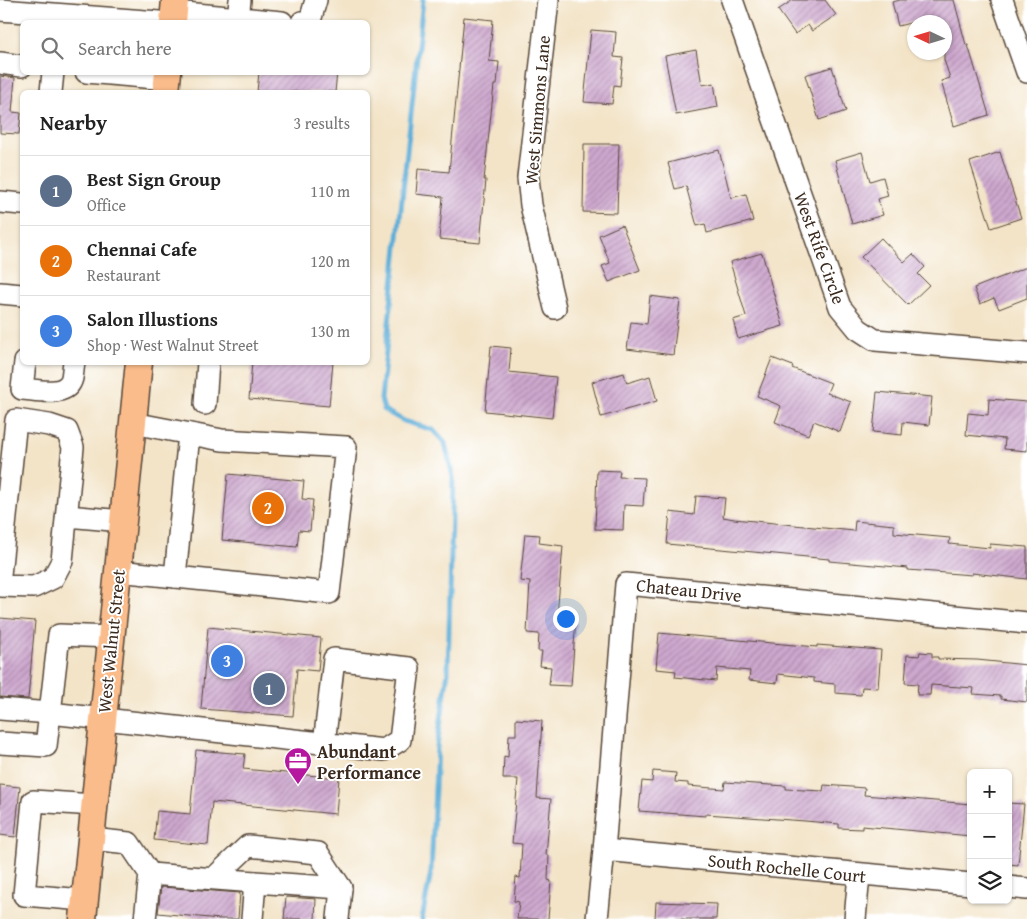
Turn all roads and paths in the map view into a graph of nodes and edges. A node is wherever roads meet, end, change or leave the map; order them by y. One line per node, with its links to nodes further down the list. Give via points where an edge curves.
1 (316, 0): 9 (street)
2 (548, 0): 21 (street, West Simmons Lane, via 528,178 531,205)
3 (732, 0): 22 (street, West Rife Circle, via 840,307 858,329 875,340)
4 (1002, 0): 12 (street)
5 (239, 9): 7 (street); 8 (street)
6 (0, 10): 7 (street)
7 (170, 14)
8 (275, 20)
9 (310, 20)
10 (0, 63): 11 (street)
11 (20, 66)
12 (1027, 72)
13 (53, 75): 16 (street)
14 (99, 80): 15 (street)
15 (167, 81)
16 (51, 90)
17 (0, 202): 18 (street)
18 (20, 204)
19 (0, 293): 20 (street)
20 (20, 295)
21 (555, 308)
22 (1027, 353)
23 (25, 365): 24 (street, via 22,389 58,392 72,380)
24 (74, 365)
25 (139, 365): 29 (main road, West Walnut Street)
26 (208, 365): 27 (street)
27 (205, 404)
28 (8, 419): 31 (street, via 67,432 73,448); 34 (street)
29 (133, 424): 30 (street); 32 (main road, West Walnut Street)
30 (189, 434): 35 (street); 35 (street, via 222,440 346,447 329,593)
31 (66, 516): 32 (street); 36 (street, via 62,561 53,578 34,587)
32 (123, 521): 33 (main road, West Walnut Street)
33 (118, 572): 35 (street); 38 (main road, West Walnut Street)
34 (0, 575)
35 (175, 577)
36 (0, 586)
37 (1027, 623): 46 (street, Chateau Drive, via 626,584)
38 (112, 636): 40 (street, via 59,635); 41 (main road, West Walnut Street)
39 (0, 709): 40 (street)
40 (50, 713): 41 (street); 42 (street, via 46,746)
41 (103, 719): 43 (street); 44 (main road, West Walnut Street)
42 (0, 743)
43 (324, 744): 43 (street, via 384,750 400,740 409,668 334,659)
44 (94, 805): 45 (main road, West Walnut Street); 55 (street, via 33,801 24,896)
45 (91, 839): 47 (street, via 129,843); 55 (main road, West Walnut Street)
46 (604, 850): 48 (street, South Rochelle Court); 59 (street, Chateau Drive)
47 (150, 874): 49 (street); 56 (street)
48 (859, 875): 51 (street, South Rochelle Court); 60 (street)
49 (214, 878): 50 (street); 53 (street, via 248,846 318,853)
50 (256, 882): 53 (street); 57 (street)
51 (967, 884)
52 (1012, 887): 54 (street)
53 (341, 888): 58 (street)
54 (1027, 889)
55 (84, 910)
56 (145, 919)
57 (252, 919)
58 (338, 919)
59 (597, 919)
60 (855, 919)

